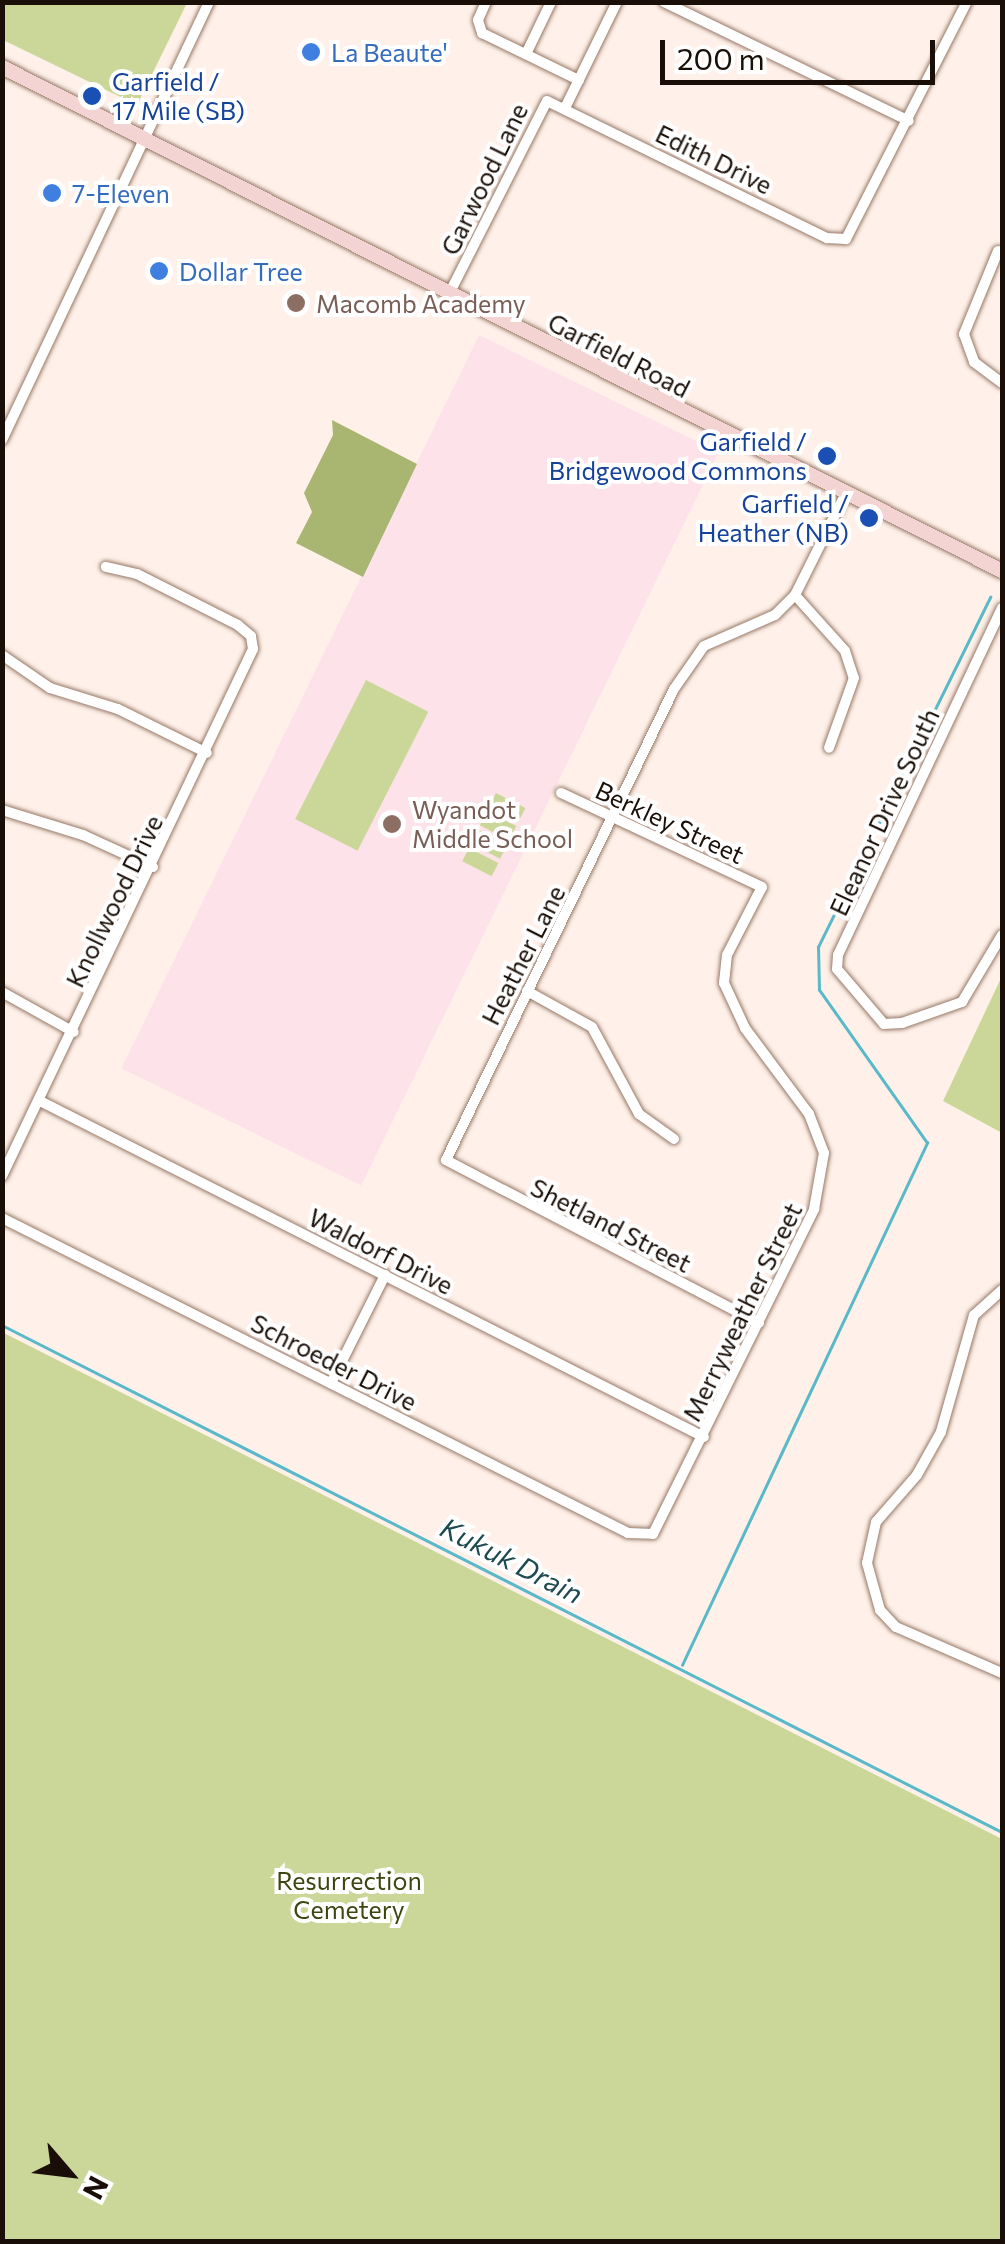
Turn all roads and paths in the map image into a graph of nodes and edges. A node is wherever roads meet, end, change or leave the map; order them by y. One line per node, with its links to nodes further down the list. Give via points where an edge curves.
1 (208, 2): 12 (street)
2 (486, 2): 7 (street, via 478,26)
3 (551, 2): 7 (street)
4 (616, 2): 9 (street)
5 (664, 2): 11 (street)
6 (967, 2): 11 (street)
7 (526, 54): 9 (street)
8 (2, 68): 12 (main road, Garfield Road)
9 (579, 80): 10 (street)
10 (566, 108): 11 (street, Edith Drive, via 827,238 846,239); 15 (street, Garwood Lane, via 552,101 539,108)
11 (909, 121)
12 (146, 140): 15 (main road, Garfield Road); 17 (street)
13 (1002, 238): 14 (street)
14 (1000, 249): 16 (street, via 965,322 966,348)
15 (450, 294): 18 (main road, Garfield Road)
16 (1002, 383)
17 (2, 440)
18 (846, 492): 20 (main road, Garfield Road); 21 (street, Heather Lane)
19 (106, 567): 25 (street, Knollwood Drive, via 137,574 238,625 253,641)
20 (1002, 572)
21 (795, 595): 24 (street, via 845,652 854,678); 28 (street, Heather Lane, via 775,615 715,638 696,654)
22 (1002, 608): 31 (street, Eleanor Drive South, via 836,962 847,986 884,1024 962,1002)
23 (2, 655): 25 (street, via 50,688 126,712)
24 (830, 748)
25 (208, 754): 29 (street, Knollwood Drive)
26 (560, 793): 28 (street, Berkley Street)
27 (2, 810): 29 (street, via 83,835)
28 (615, 819): 30 (street, Berkley Street); 32 (street, Heather Lane)
29 (153, 867): 34 (street, Knollwood Drive)
30 (762, 888): 42 (street, Merryweather Street, via 727,955 724,983 745,1028 809,1114 824,1154 817,1203)
31 (1002, 935)
32 (527, 991): 36 (street, via 592,1026 640,1114); 37 (street, Heather Lane)
33 (2, 992): 34 (street)
34 (74, 1032): 35 (street, Knollwood Drive)
35 (40, 1101): 38 (street, Knollwood Drive); 40 (street, Waldorf Drive)
36 (674, 1139)
37 (446, 1160): 42 (street, Shetland Street)
38 (2, 1176)
39 (2, 1218): 43 (street, Schroeder Drive)
40 (385, 1275): 43 (street); 44 (street, Waldorf Drive)
41 (1002, 1290): 46 (street, via 974,1315 942,1432 917,1475 876,1522 867,1563 880,1610 896,1627)
42 (760, 1323): 44 (street, Merryweather Street)
43 (331, 1383): 45 (street, Schroeder Drive)
44 (704, 1437): 45 (street, Merryweather Street)
45 (648, 1537)
46 (1002, 1673)

